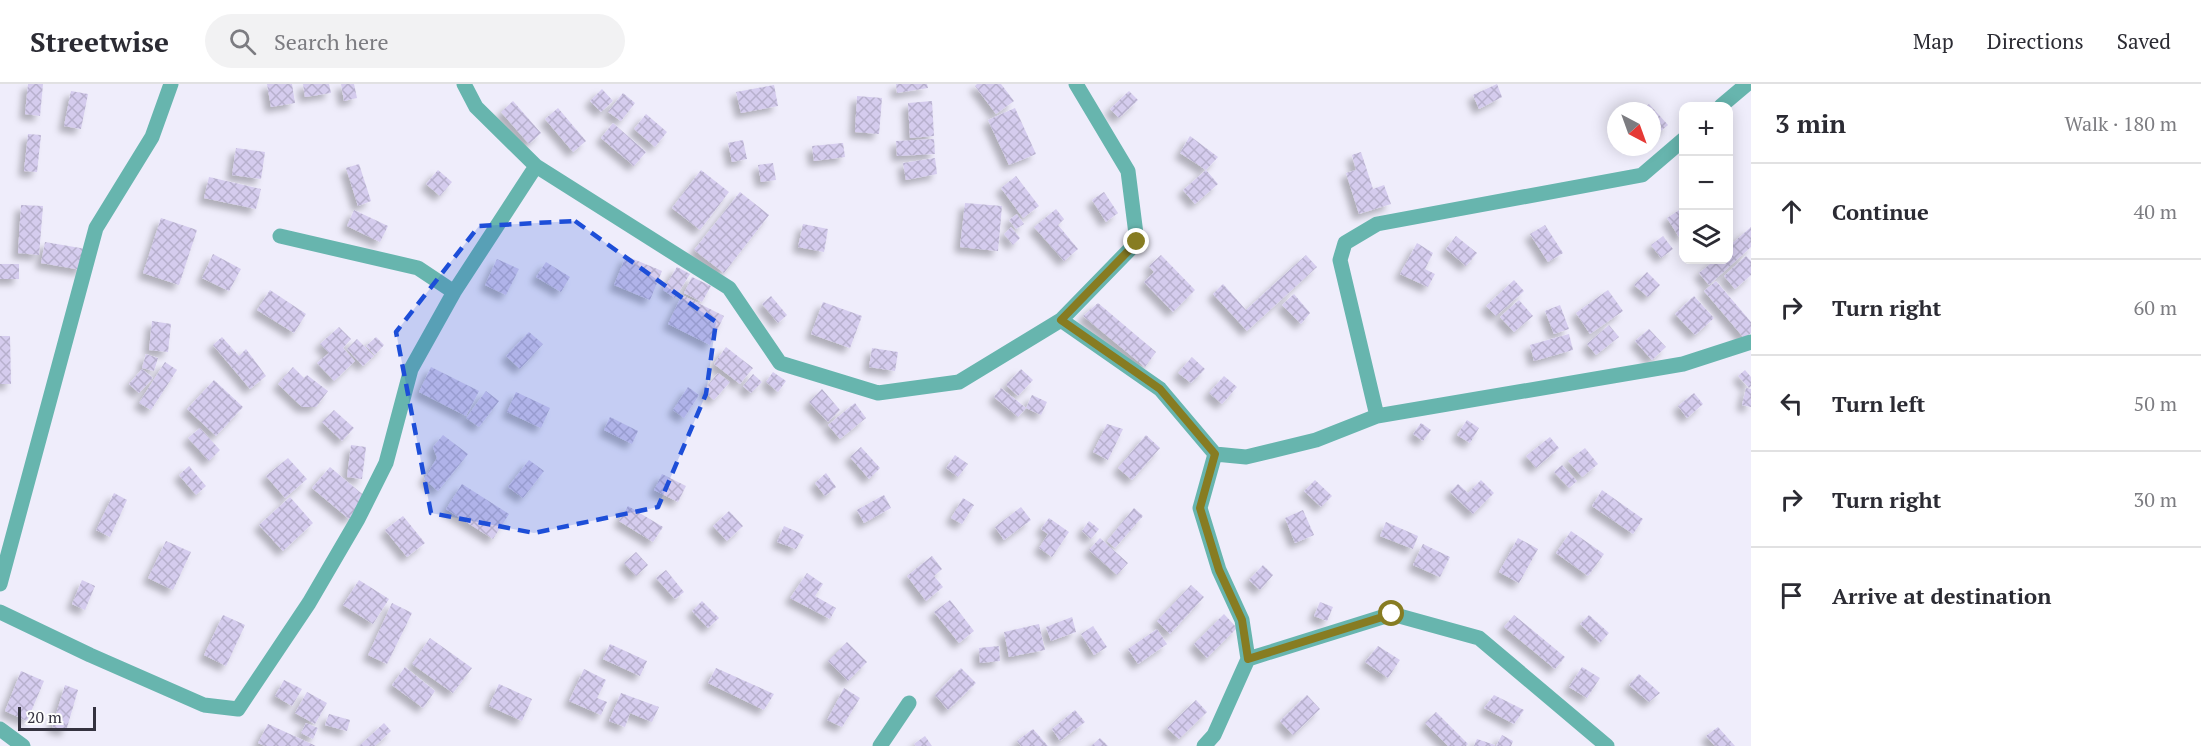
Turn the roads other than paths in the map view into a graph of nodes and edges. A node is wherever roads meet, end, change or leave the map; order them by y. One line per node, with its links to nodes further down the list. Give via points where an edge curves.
1 (171, 84): 14 (street, via 152,137 96,228)
2 (464, 84): 7 (street, via 476,107)
3 (1076, 84): 10 (street, via 1128,171 1137,242)
4 (1747, 84): 5 (street)
5 (1726, 102)
6 (1679, 143): 12 (street, via 1642,175 1377,224 1345,243 1340,260)
7 (536, 166): 9 (street); 10 (street, via 729,288 780,363 878,393 959,381)
8 (280, 236): 9 (street, via 418,268)
9 (454, 292): 15 (street, via 411,369 386,463 358,519 309,603 238,709 204,705)
10 (1061, 320): 13 (street, via 1160,389)
11 (1751, 342): 12 (street, via 1683,364)
12 (1377, 416): 13 (street, via 1316,441 1246,457)
13 (1215, 454): 16 (street, via 1200,508 1219,570 1242,620)
14 (0, 584)
15 (0, 612)
16 (1248, 659): 21 (street, via 1214,735); 22 (street, via 1392,614 1479,638)
17 (909, 703): 20 (street)
18 (0, 729): 19 (street)
19 (23, 746)
20 (880, 746)
21 (1204, 746)
22 (1607, 746)

